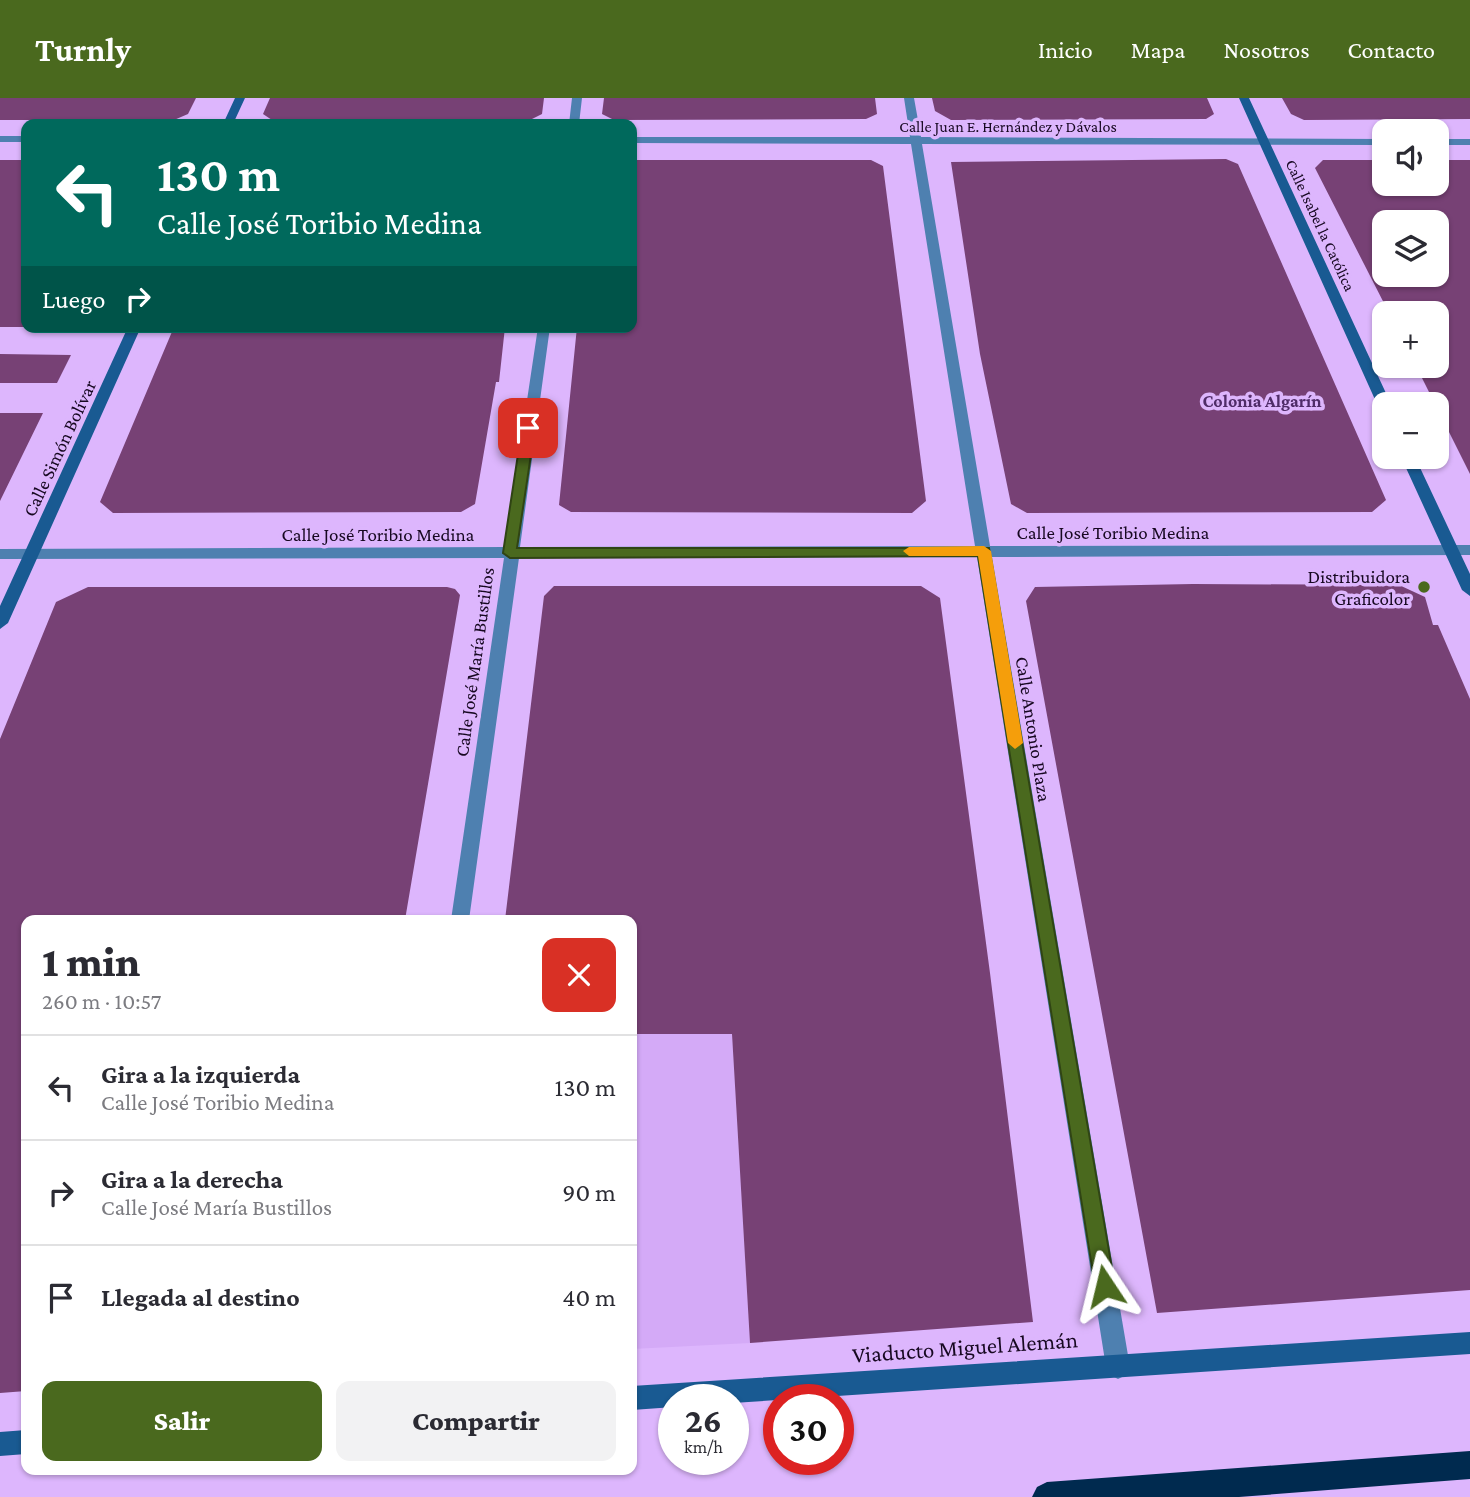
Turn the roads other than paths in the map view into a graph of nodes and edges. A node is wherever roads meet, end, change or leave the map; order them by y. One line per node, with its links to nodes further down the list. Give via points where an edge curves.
1 (240, 98): 5 (street)
2 (577, 98): 6 (street)
3 (909, 98): 10 (street, Calle Antonio Plaza)
4 (1244, 98): 11 (street, Calle Isabel la Católica)
5 (230, 119)
6 (575, 119)
7 (0, 139): 8 (street)
8 (21, 139)
9 (637, 141): 10 (street, Calle Juan E. Hernández y Dávalos)
10 (917, 141): 11 (street, Calle Juan E. Hernández y Dávalos); 21 (street, Calle Antonio Plaza)
11 (1264, 142): 12 (street, Calle Juan E. Hernández y Dávalos); 17 (street, Calle Isabel la Católica)
12 (1372, 142)
13 (1449, 142): 14 (street)
14 (1470, 142)
15 (132, 333): 24 (street, Calle Simón Bolívar)
16 (543, 333): 22 (street, Calle José María Bustillos)
17 (1379, 392)
18 (1414, 469): 19 (street)
19 (1451, 550): 20 (street, Calle José Toribio Medina); 21 (street, Calle José Toribio Medina); 25 (street)
20 (1470, 550)
21 (984, 551): 22 (street, Calle José Toribio Medina); 29 (street, Calle Antonio Plaza)
22 (510, 553): 24 (street, Calle José Toribio Medina); 27 (street, Calle José María Bustillos)
23 (0, 554): 24 (street, Calle José Toribio Medina)
24 (31, 554): 26 (street, Calle Simón Bolívar)
25 (1470, 590)
26 (0, 623)
27 (461, 915)
28 (1470, 1343): 29 (street, Viaducto Miguel Alemán)
29 (1118, 1367): 30 (street, Viaducto Miguel Alemán)
30 (637, 1398)
31 (21, 1442): 32 (street)
32 (0, 1444)
33 (1470, 1465): 34 (highway)
34 (1047, 1497)

